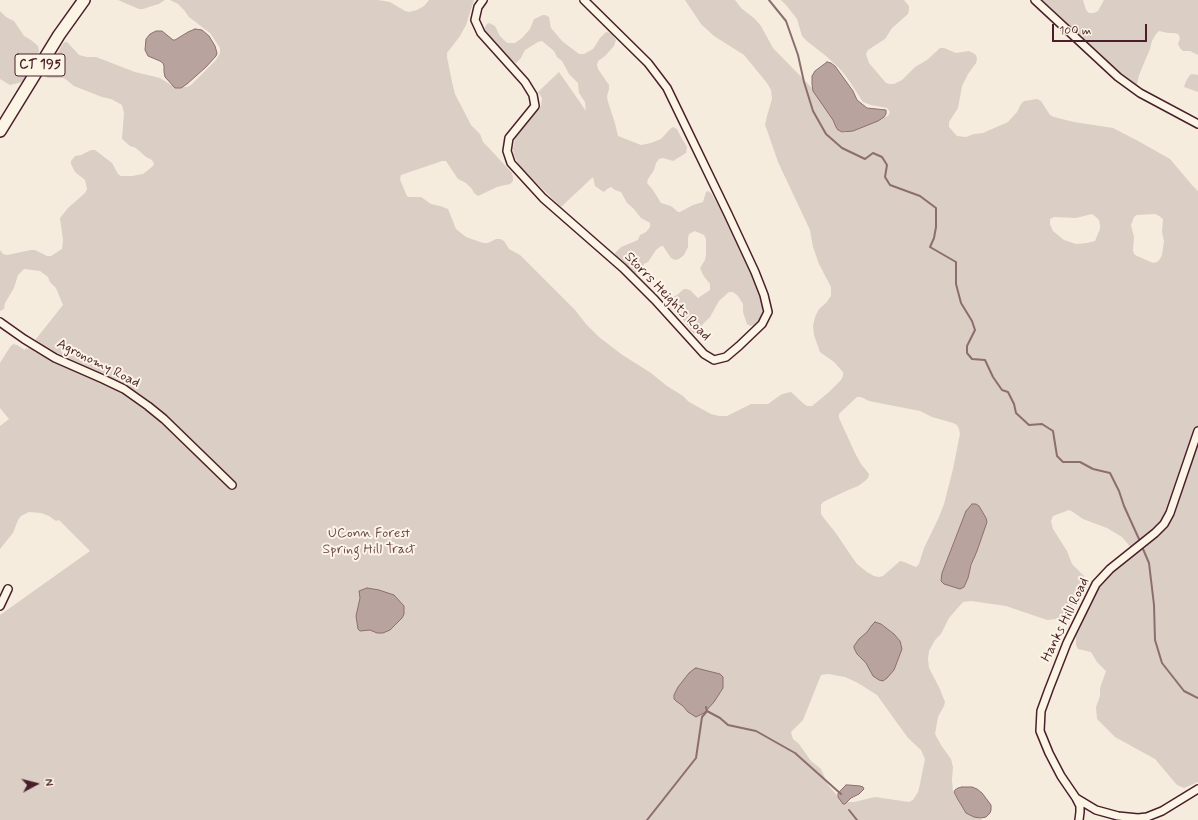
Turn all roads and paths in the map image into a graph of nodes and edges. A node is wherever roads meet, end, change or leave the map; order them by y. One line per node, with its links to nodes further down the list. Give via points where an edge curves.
1 (84, 0): 6 (main road, CT 195, via 59,35)
2 (483, 0): 3 (street, Storrs Heights Road, via 478,7 475,20 481,33 525,82 535,106 509,138 507,151 511,163 543,198 634,279 704,354 714,360 726,357 762,324 768,312 755,272 667,88 648,63)
3 (584, 0)
4 (1034, 0): 5 (street, via 1118,77 1140,93)
5 (1198, 124)
6 (0, 131)
7 (0, 322): 9 (street, Agronomy Road, via 56,358 114,384 142,401)
8 (1198, 431): 13 (street, Hanks Hill Road, via 1164,524 1096,584 1067,643 1041,711 1040,731 1061,776)
9 (232, 484)
10 (8, 589): 11 (street)
11 (0, 606)
12 (1198, 789): 14 (street, via 1167,808 1144,818 1125,817)
13 (1076, 798): 14 (street); 15 (street, Hanks Hill Road, via 1080,806)
14 (1096, 810): 15 (street, via 1086,812)
15 (1079, 819)

